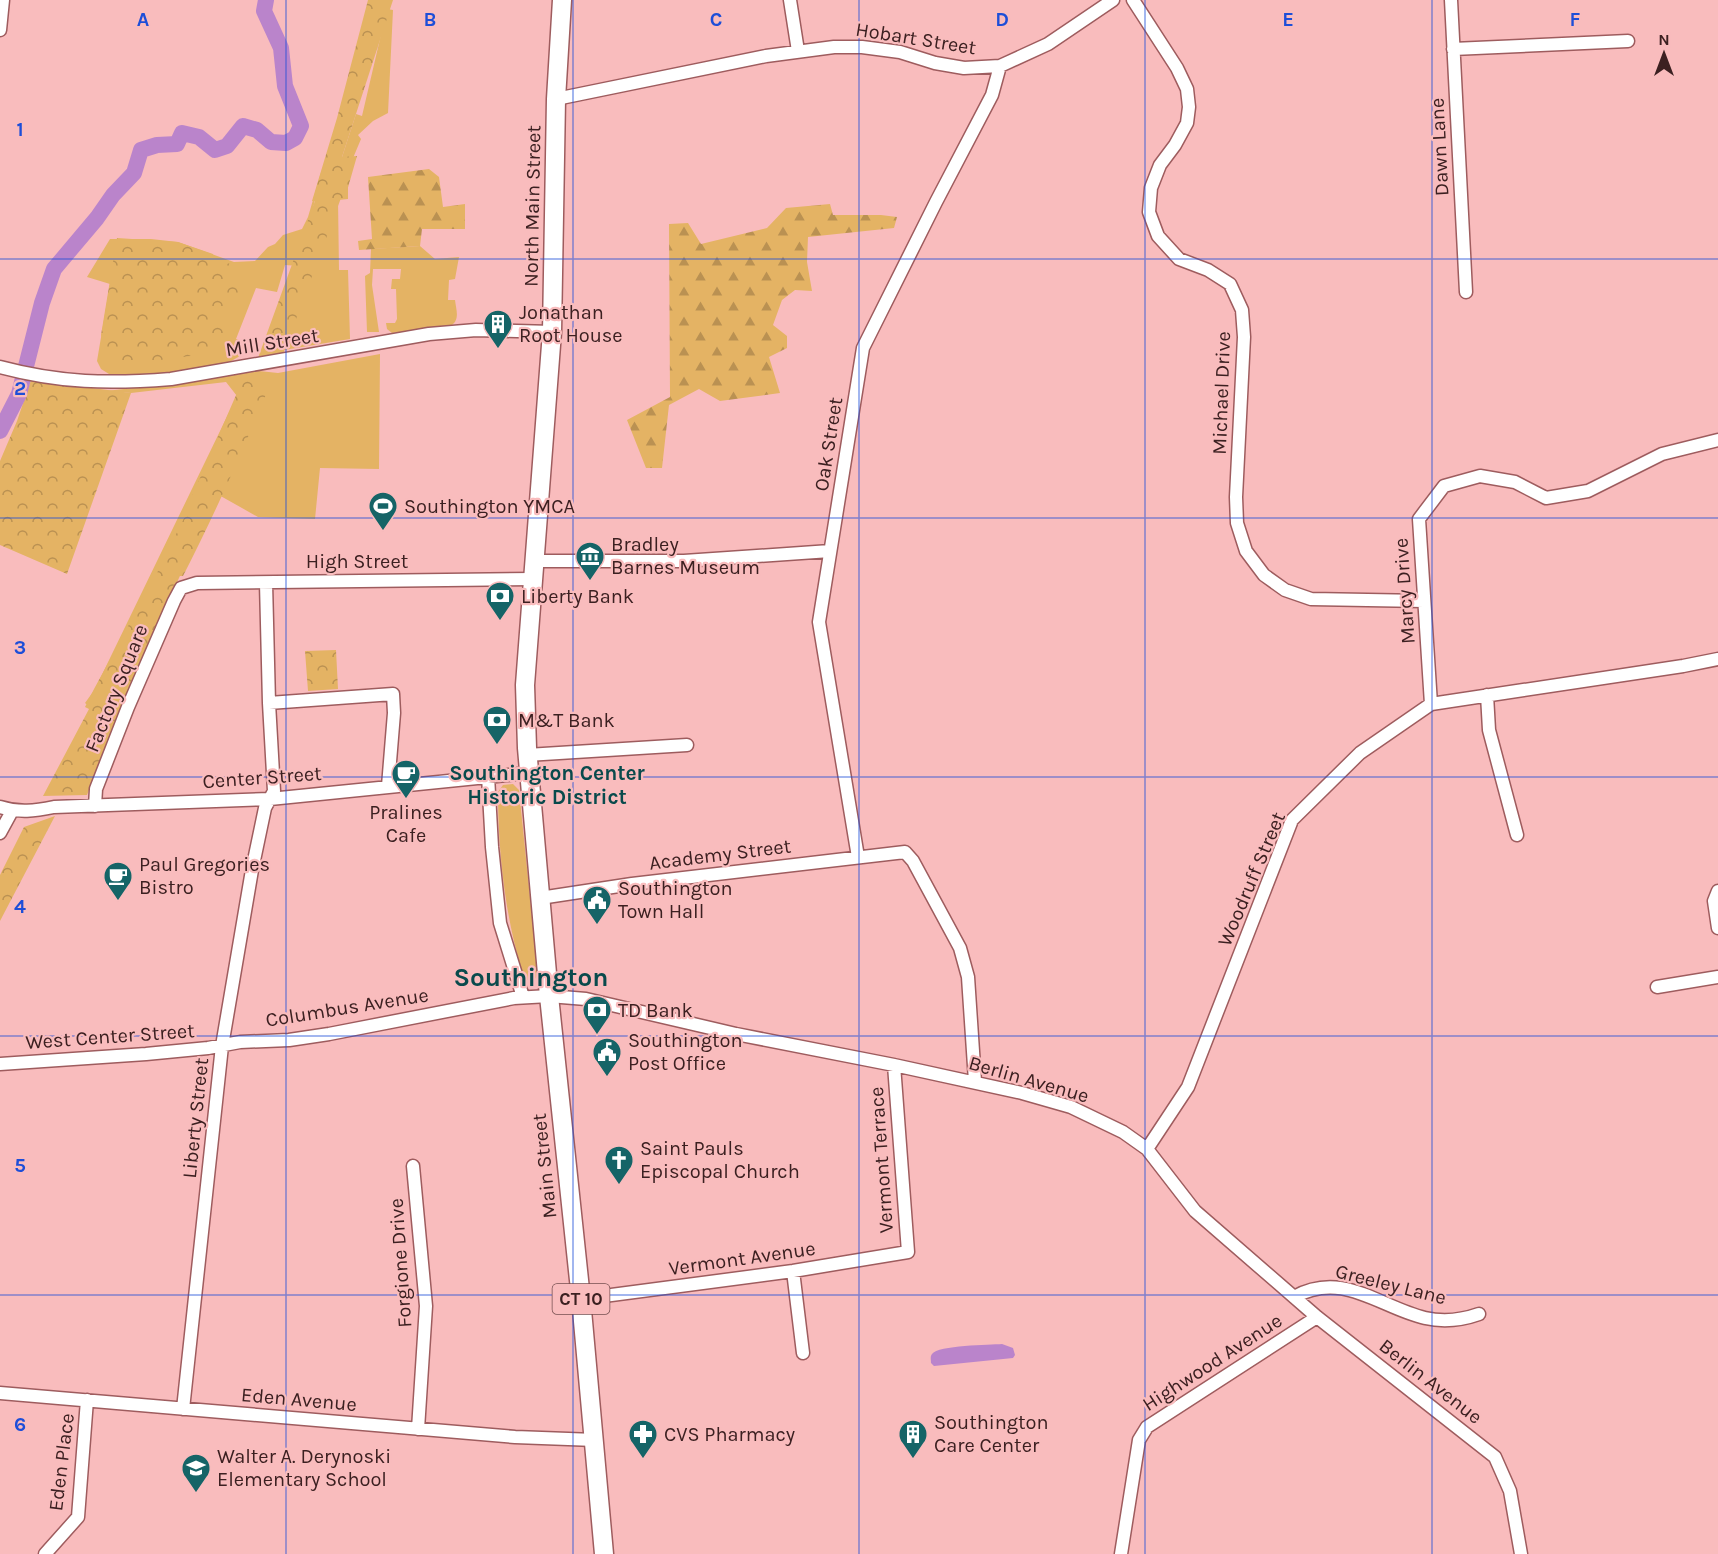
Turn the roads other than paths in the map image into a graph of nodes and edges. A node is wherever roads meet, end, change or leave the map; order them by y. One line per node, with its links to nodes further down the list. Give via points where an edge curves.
1 (3, 0): 7 (street)
2 (562, 0): 12 (highway, North Main Street / CT 10)
3 (790, 0): 10 (street)
4 (1113, 0): 11 (street, Hobart Street, via 1048,44)
5 (1132, 0): 21 (street, Michael Drive, via 1177,68 1187,89 1189,107 1187,123 1160,165 1151,188 1149,212 1158,236 1179,259 1230,284 1242,310 1236,497 1237,523 1246,551 1264,575 1284,590 1311,599)
6 (1451, 0): 9 (street, Dawn Lane)
7 (0, 30)
8 (1628, 41): 9 (street)
9 (1453, 49): 13 (street, Dawn Lane)
10 (798, 51): 11 (street, Hobart Street, via 862,47 964,68); 12 (street, Hobart Street)
11 (1000, 66): 17 (street, Oak Street, via 992,95 864,348)
12 (556, 99): 14 (highway, North Main Street / CT 10)
13 (1466, 292)
14 (552, 332): 15 (street, Mill Street, via 476,330 429,334 171,379 128,382 88,383); 18 (highway, North Main Street / CT 10)
15 (0, 367)
16 (1718, 440): 21 (street, Marcy Drive, via 1662,454 1588,490 1546,498 1515,482 1480,476 1444,486 1419,519)
17 (830, 551): 18 (street, High Street); 35 (street, Oak Street, via 819,622)
18 (535, 570): 19 (street, High Street); 27 (highway, North Main Street / CT 10, via 525,685)
19 (266, 583): 20 (street, High Street, via 197,583); 24 (street, Liberty Street)
20 (181, 588): 31 (street, Factory Square, via 128,707 96,789)
21 (1424, 601): 25 (street, Marcy Drive)
22 (1718, 659): 23 (street, Woodruff Street)
23 (1487, 695): 25 (street, Woodruff Street); 34 (street, via 1489,730)
24 (269, 703): 29 (street, via 393,694); 30 (street, Liberty Street, via 274,791)
25 (1431, 704): 47 (street, Woodruff Street, via 1360,753 1292,820 1188,1087)
26 (687, 745): 27 (street, Center Street)
27 (527, 764): 28 (street, Center Street); 37 (highway, Main Street / CT 10)
28 (488, 776): 29 (street, Center Street); 42 (street, via 500,923)
29 (388, 786): 30 (street, Center Street)
30 (270, 799): 31 (street, Center Street); 43 (street, Liberty Street, via 252,870)
31 (95, 806): 32 (street, Center Street)
32 (6, 809): 33 (street)
33 (0, 833)
34 (1517, 835)
35 (858, 857): 37 (street, Academy Street); 46 (street, Academy Street, via 905,852 914,861 960,948 968,977)
36 (1718, 891): 38 (street, via 1714,901)
37 (540, 898): 41 (highway, Main Street / CT 10)
38 (1718, 928)
39 (1718, 978): 40 (street)
40 (1657, 987)
41 (549, 996): 42 (street, Columbus Avenue); 45 (street, Berlin Avenue, via 586,999); 52 (highway, Main Street / CT 10)
42 (523, 997): 43 (street, Columbus Avenue, via 329,1034)
43 (222, 1046): 44 (street, West Center Street); 58 (street, Liberty Street)
44 (0, 1064)
45 (894, 1065): 46 (street, Berlin Avenue); 49 (street, Vermont Terrace)
46 (975, 1081): 47 (street, Berlin Avenue, via 1071,1107 1123,1132)
47 (1147, 1149): 51 (street, Berlin Avenue, via 1195,1211)
48 (413, 1166): 59 (street, Forgione Drive, via 426,1306)
49 (908, 1252): 50 (street, Vermont Avenue)
50 (793, 1271): 52 (street, Vermont Avenue); 55 (street)
51 (1294, 1297): 53 (street, Greeley Lane, via 1320,1287 1346,1289 1426,1318 1461,1320); 54 (street, Berlin Avenue)
52 (581, 1299): 60 (highway, Main Street / CT 10)
53 (1479, 1314)
54 (1317, 1317): 63 (street, Highwood Avenue, via 1147,1427 1139,1440); 64 (street, Berlin Avenue, via 1495,1456 1510,1491)
55 (803, 1353)
56 (0, 1393): 57 (street, Eden Avenue)
57 (87, 1400): 58 (street, Eden Avenue); 61 (street, Eden Place, via 78,1517)
58 (183, 1409): 59 (street, Eden Avenue)
59 (418, 1429): 60 (street, Eden Avenue)
60 (595, 1440): 62 (highway, Main Street / CT 10)
61 (45, 1554)
62 (604, 1554)
63 (1121, 1554)
64 (1521, 1554)

